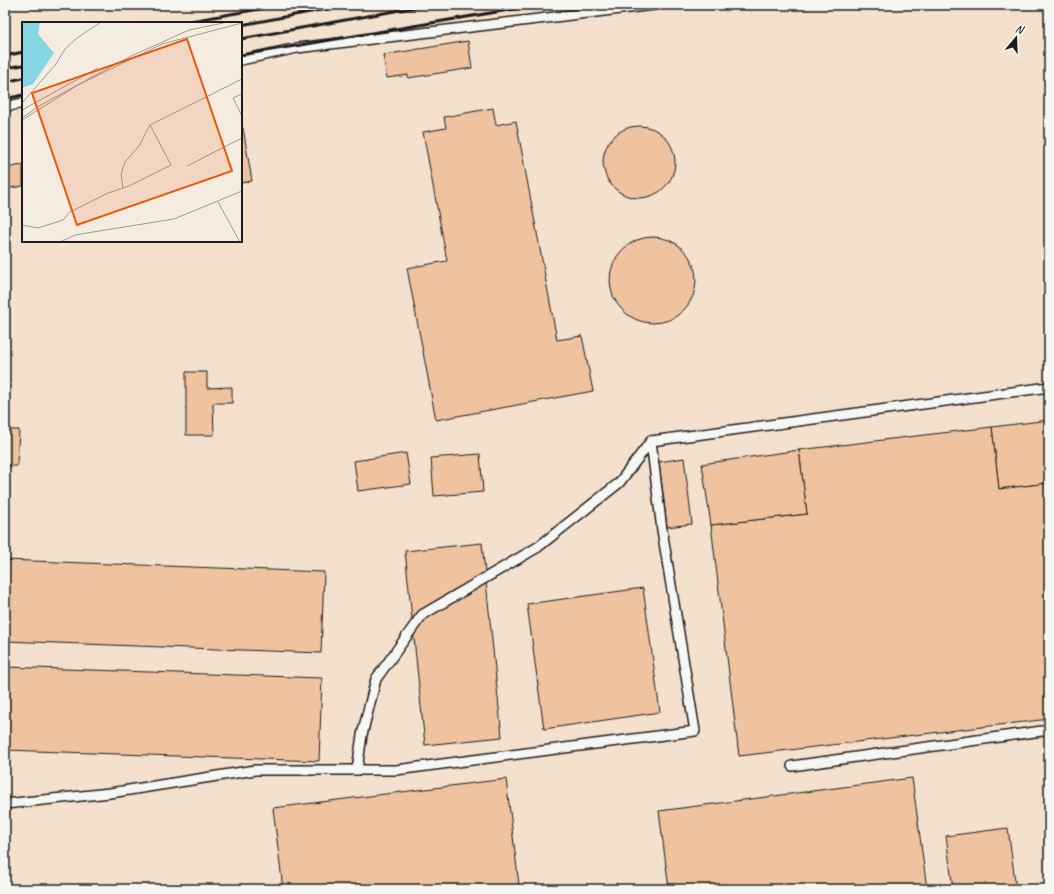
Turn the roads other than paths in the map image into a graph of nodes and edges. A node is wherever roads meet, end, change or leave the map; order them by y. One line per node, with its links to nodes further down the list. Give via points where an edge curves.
1 (654, 5): 2 (lane, via 297,48)
2 (242, 60)
3 (22, 103): 4 (lane)
4 (5, 107)
5 (1049, 387): 6 (lane)
6 (651, 440): 9 (lane, via 619,483 538,547 422,615 376,679 362,735); 9 (lane, via 662,530 694,731 396,770)
7 (1049, 730): 8 (lane)
8 (792, 766)
9 (357, 770): 10 (lane, via 255,770 110,793)
10 (5, 804)

